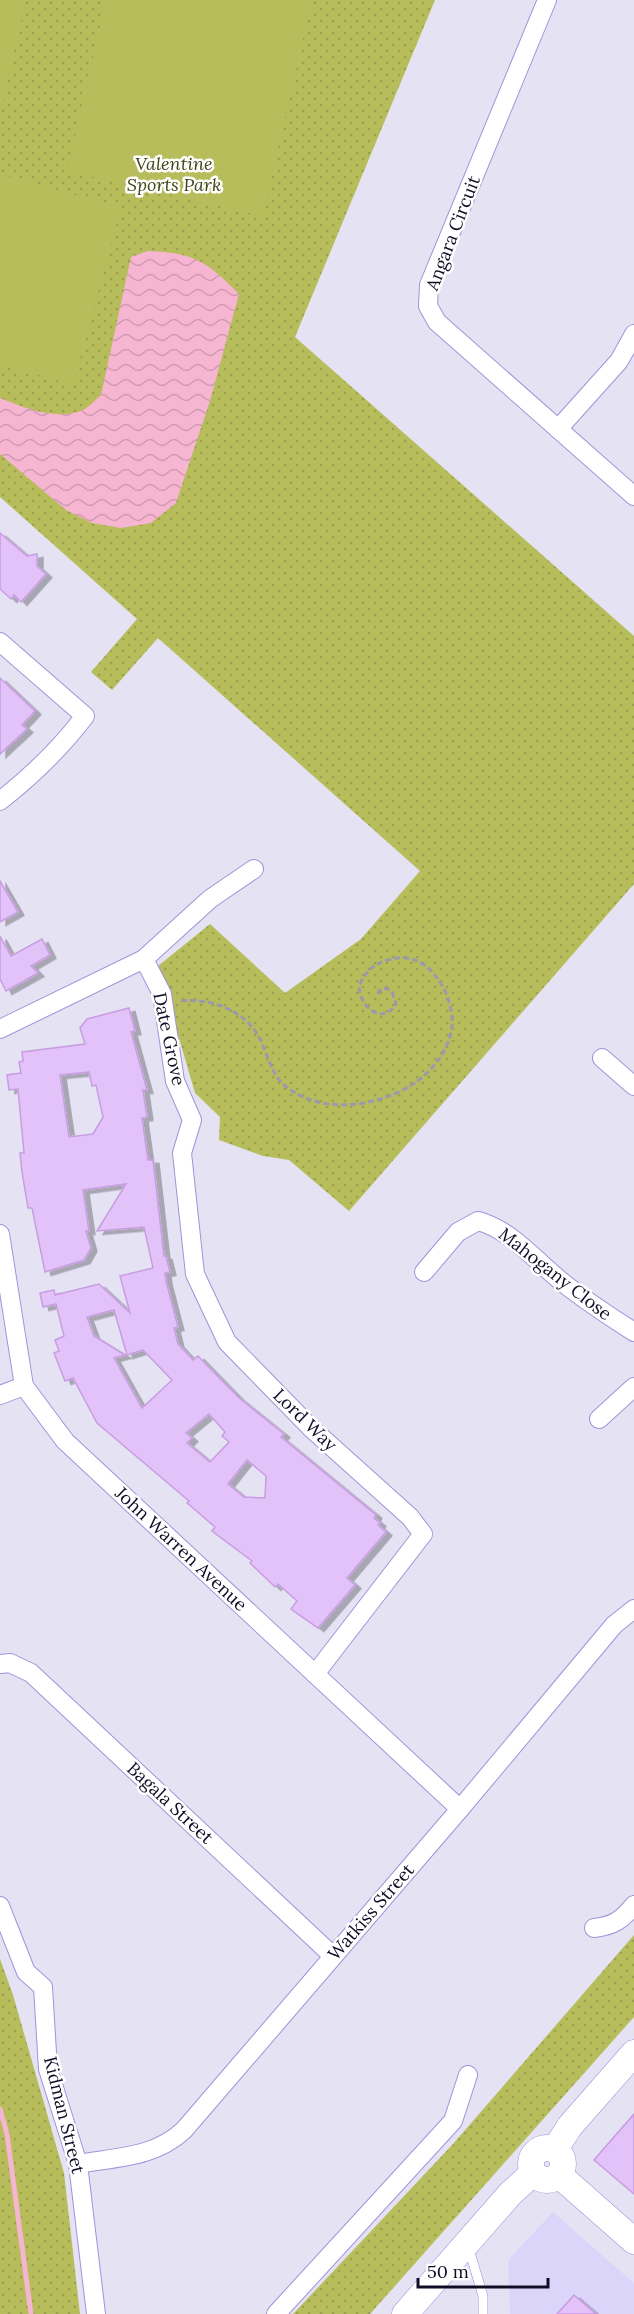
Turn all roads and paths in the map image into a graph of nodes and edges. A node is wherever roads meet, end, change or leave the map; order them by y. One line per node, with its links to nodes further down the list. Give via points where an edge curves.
1 (547, 0): 3 (street, Angara Circuit, via 429,285 428,306 437,322)
2 (634, 334): 3 (street, via 619,361)
3 (558, 429): 4 (street, Angara Circuit)
4 (634, 496)
5 (0, 642): 6 (street, via 85,716 38,771)
6 (0, 801)
7 (254, 869): 8 (street, via 210,899)
8 (144, 959): 10 (street, Date Grove); 11 (street)
9 (377, 997): 10 (path, via 386,988 396,1004 384,1012 365,1006 359,986 367,971 398,956 415,958 429,968 444,988 451,1007 452,1027 435,1065 414,1084 372,1103 347,1105 309,1098 281,1081 258,1036 222,1005 187,1000)
10 (165, 1003): 14 (street, Date Grove, via 175,1081)
11 (0, 1029)
12 (602, 1058): 13 (street)
13 (634, 1086)
14 (192, 1120): 24 (street, Lord Way, via 182,1154 195,1274 227,1342 311,1428 410,1517 423,1534)
15 (0, 1234): 18 (street, John Warren Avenue)
16 (424, 1272): 17 (street, Mahogany Close, via 458,1232 478,1221 490,1224 562,1283)
17 (634, 1332)
18 (24, 1386): 20 (street); 24 (street, John Warren Avenue, via 65,1441)
19 (634, 1387): 21 (street)
20 (0, 1395)
21 (599, 1419)
22 (634, 1609): 25 (street, Watkiss Street, via 614,1625)
23 (0, 1664): 29 (street, Bagala Street, via 10,1662 31,1673)
24 (315, 1674): 25 (street, John Warren Avenue)
25 (460, 1809): 29 (street, Watkiss Street)
26 (634, 1905): 28 (street, via 622,1920)
27 (0, 1906): 33 (street, Kidman Street, via 26,1972 43,1987 48,2069)
28 (594, 1928)
29 (333, 1956): 33 (street, Watkiss Street, via 169,2144 140,2154)
30 (634, 2053): 32 (street, via 570,2126)
31 (468, 2075): 39 (street, via 453,2121)
32 (555, 2149): 34 (street, via 544,2148 535,2153 531,2162); 35 (street, via 563,2161)
33 (78, 2164): 38 (street, Kidman Street)
34 (533, 2173): 35 (street, via 546,2180); 37 (street)
35 (559, 2175): 36 (street)
36 (634, 2241)
37 (468, 2243): 40 (street); 41 (lane, via 483,2296)
38 (96, 2314)
39 (276, 2314)
40 (405, 2314)
41 (483, 2314)

